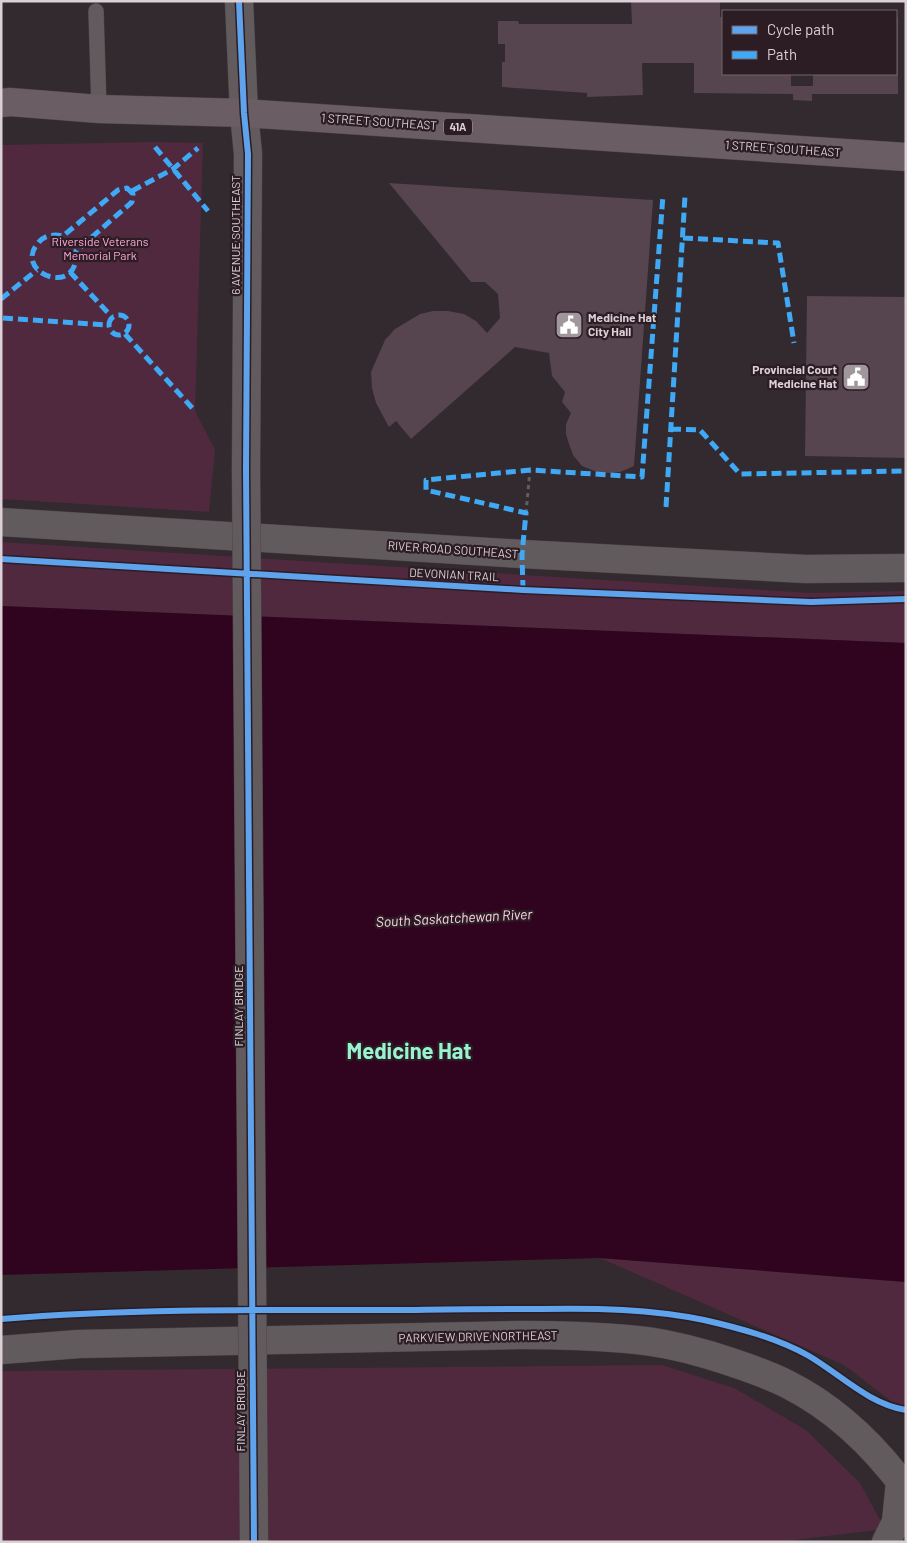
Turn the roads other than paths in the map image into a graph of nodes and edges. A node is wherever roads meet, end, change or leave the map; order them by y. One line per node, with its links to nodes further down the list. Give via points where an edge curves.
1 (239, 1): 5 (street, 6 AVENUE SOUTHEAST)
2 (96, 11): 4 (lane)
3 (1, 103): 4 (main road, 1 STREET SOUTHEAST / 41A)
4 (99, 109): 5 (main road, 1 STREET SOUTHEAST / 41A)
5 (244, 113): 6 (main road, 1 STREET SOUTHEAST / 41A); 7 (street, 6 AVENUE SOUTHEAST, via 248,154)
6 (906, 157)
7 (246, 470): 12 (street, FINLAY BRIDGE, bridge)
8 (1, 522): 9 (street, RIVER ROAD SOUTHEAST, via 806,569)
9 (906, 568)
10 (1, 1350): 11 (street, PARKVIEW DRIVE NORTHEAST, via 78,1344 520,1335 629,1339 680,1347 729,1361 788,1384 858,1434)
11 (903, 1486): 13 (street, via 896,1522)
12 (254, 1542)
13 (886, 1542)

